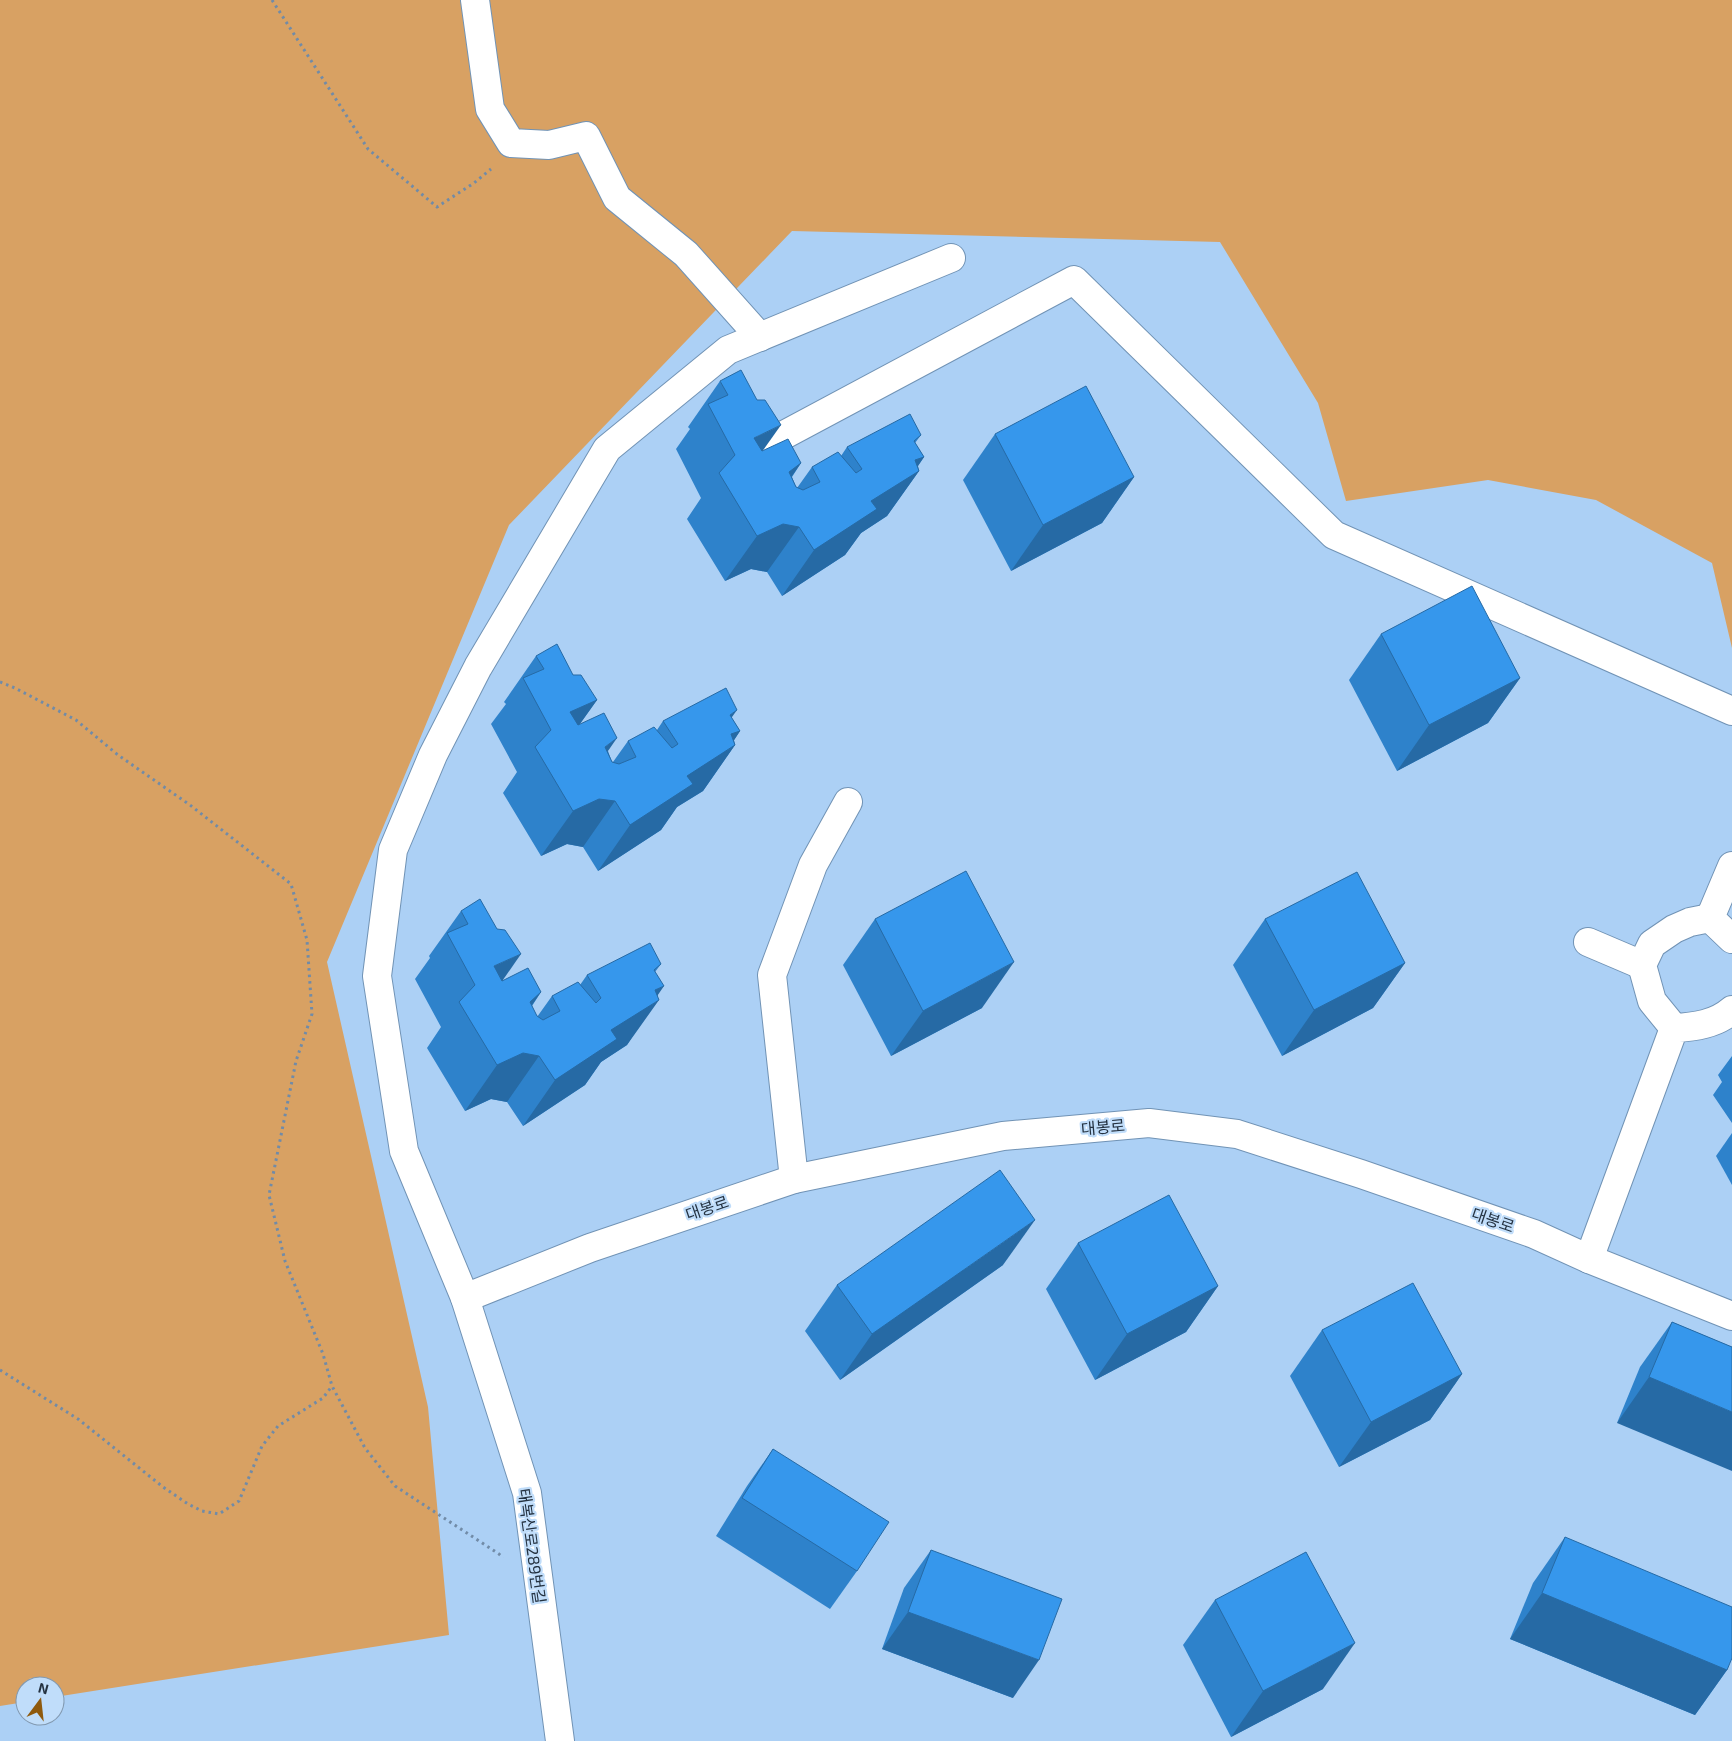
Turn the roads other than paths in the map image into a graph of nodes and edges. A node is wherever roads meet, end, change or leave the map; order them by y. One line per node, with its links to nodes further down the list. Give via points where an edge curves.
1 (475, 0): 3 (street, via 490,109 511,143 549,145 586,136 617,198 686,254)
2 (951, 258): 3 (street, 태복산로289번길)
3 (760, 337): 16 (street, 태복산로289번길, via 728,350 607,449 478,667 433,755 393,850 376,976 404,1151)
4 (769, 444): 5 (street, via 1074,280 1334,534)
5 (1732, 711)
6 (848, 802): 14 (street, via 812,865 772,976)
7 (1732, 866): 8 (street)
8 (1710, 918): 9 (street); 11 (street, via 1690,922 1666,934 1652,944)
9 (1732, 939)
10 (1588, 942): 11 (street)
11 (1642, 965): 13 (street, via 1652,1001)
12 (1732, 1010): 13 (street, via 1725,1016 1695,1027)
13 (1674, 1028): 15 (street)
14 (794, 1179): 15 (street, 대봉로, via 1003,1136 1149,1123 1237,1134 1534,1234); 16 (street, 대봉로, via 590,1248)
15 (1589, 1259): 17 (street, 대봉로)
16 (465, 1298): 18 (street, 태복산로289번길, via 526,1493)
17 (1732, 1316)
18 (560, 1741)

